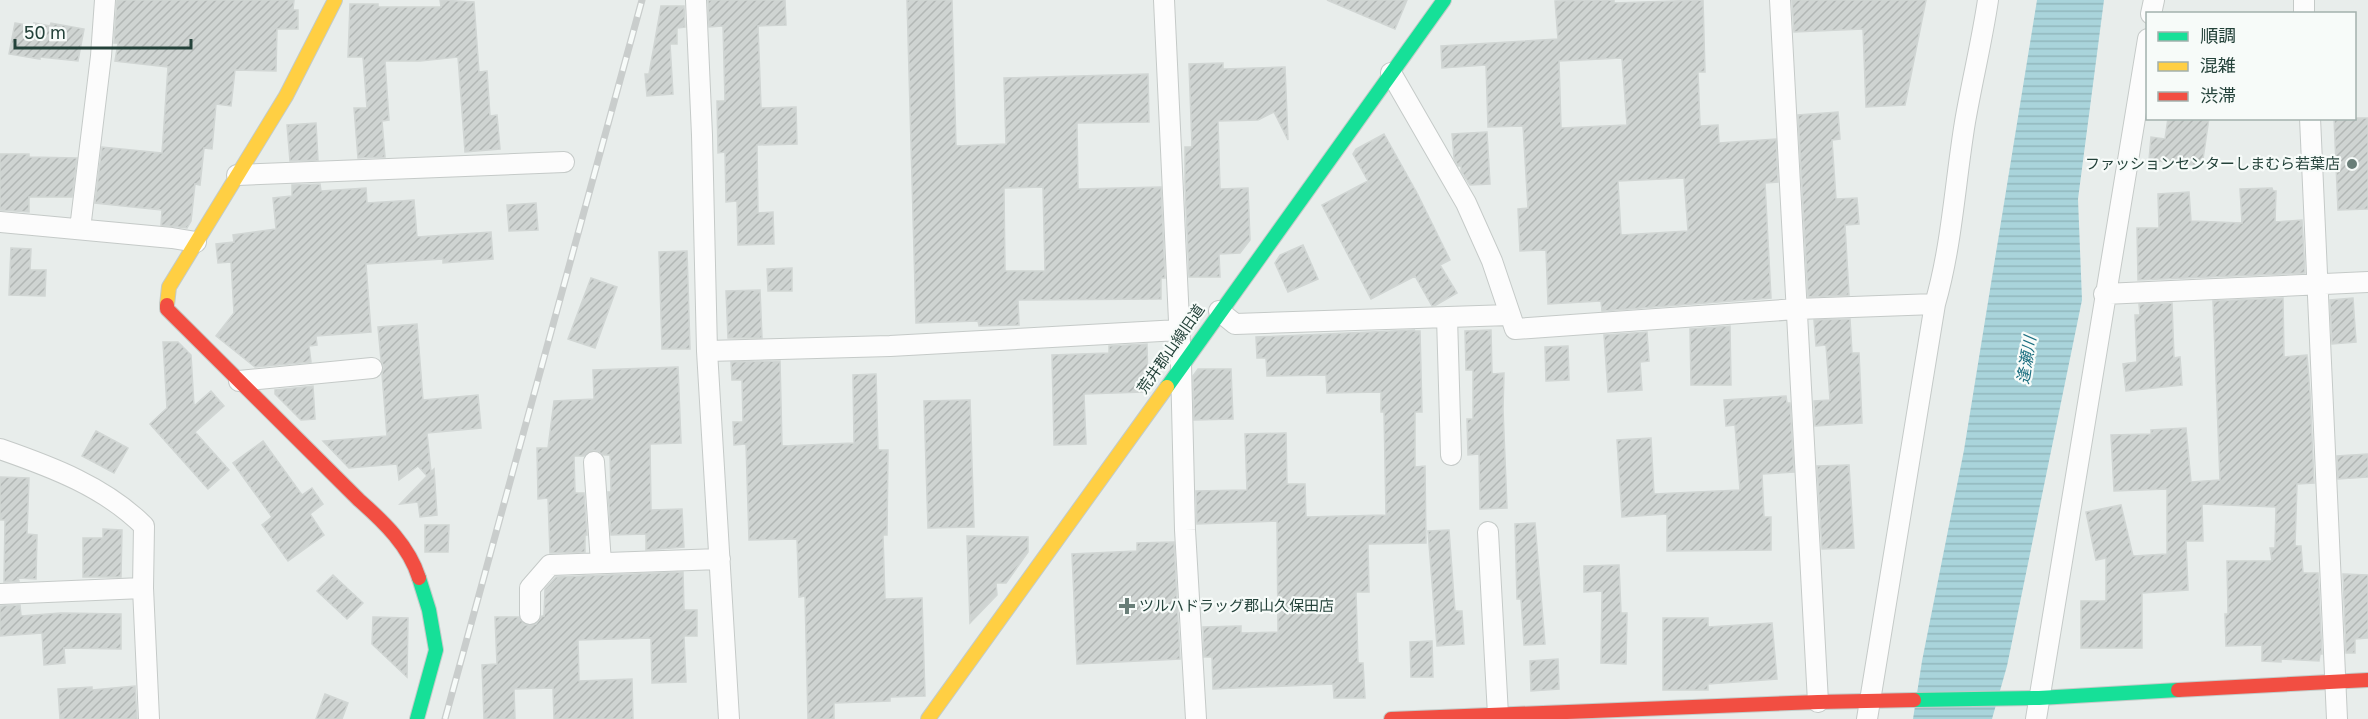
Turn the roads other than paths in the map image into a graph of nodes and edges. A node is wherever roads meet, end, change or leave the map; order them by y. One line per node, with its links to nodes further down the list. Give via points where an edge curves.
1 (105, 0): 14 (street)
2 (696, 0): 25 (street)
3 (1164, 0): 24 (street)
4 (1444, 0): 9 (street, 荒井郡山線旧道)
5 (1780, 0): 20 (street)
6 (1988, 0): 19 (street, via 1965,121 1944,272)
7 (326, 5): 12 (street, via 286,96)
8 (2146, 51): 18 (street)
9 (1390, 73): 21 (street, 荒井郡山線旧道); 22 (street, via 1466,203)
10 (2310, 120): 17 (street)
11 (564, 162): 12 (street)
12 (237, 175): 15 (street)
13 (0, 222): 14 (street)
14 (80, 229): 15 (street)
15 (196, 242): 28 (street, via 169,287 167,309)
16 (2368, 282): 17 (street)
17 (2318, 284): 18 (street); 39 (street)
18 (2104, 294): 40 (street)
19 (1935, 304): 20 (street); 42 (street)
20 (1797, 309): 22 (street, via 1515,329); 41 (street)
21 (1219, 310): 23 (street, via 1235,324); 26 (street, 荒井郡山線旧道)
22 (1510, 315): 23 (street)
23 (1447, 318): 30 (street)
24 (1179, 330): 25 (street, via 890,346); 26 (street)
25 (707, 351): 33 (street)
26 (1181, 364): 48 (street, 荒井郡山線旧道); 49 (street, via 1185,530)
27 (372, 368): 28 (street)
28 (239, 381): 46 (street, via 387,525 415,565 436,650)
29 (0, 449): 35 (street, via 93,486 128,510 144,526)
30 (1451, 455)
31 (594, 462): 34 (street)
32 (1488, 532): 44 (street)
33 (720, 559): 34 (street); 47 (street)
34 (601, 563): 37 (street, via 550,565 530,588)
35 (143, 588): 36 (street); 45 (street)
36 (0, 594)
37 (531, 614)
38 (2368, 680): 39 (street)
39 (2335, 682): 40 (street); 52 (street)
40 (2039, 698): 42 (street); 51 (street)
41 (1818, 702): 42 (street); 43 (street)
42 (1868, 710)
43 (1652, 714): 44 (street)
44 (1498, 715): 50 (street)
45 (149, 719)
46 (417, 719)
47 (729, 719)
48 (928, 719)
49 (1197, 719)
50 (1391, 719)
51 (2036, 719)
52 (2337, 719)

